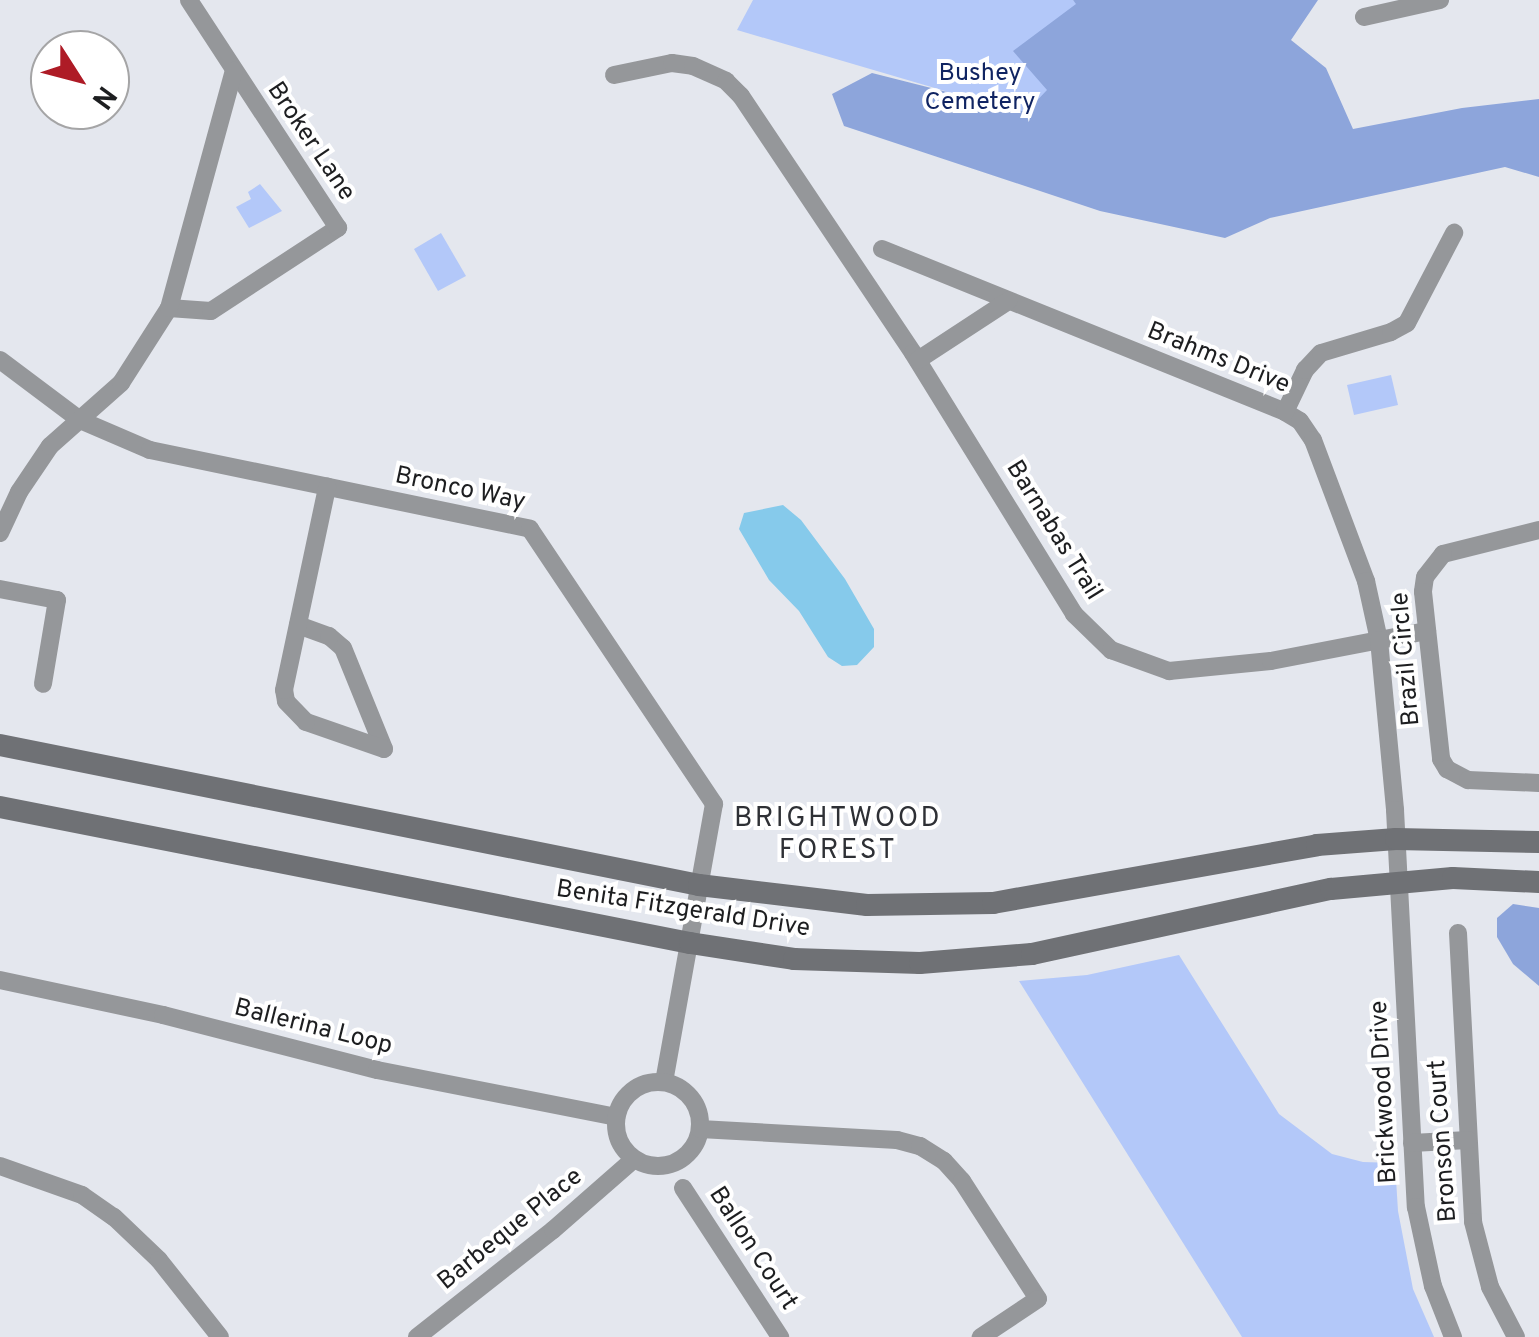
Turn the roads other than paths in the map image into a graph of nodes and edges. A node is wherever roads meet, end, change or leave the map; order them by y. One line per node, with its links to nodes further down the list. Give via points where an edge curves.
1 (189, 0): 4 (street, Broker Lane)
2 (1440, 0): 3 (street)
3 (1364, 17)
4 (234, 71): 9 (street, Broker Lane); 9 (street, Broker Lane, via 338,228 210,311)
5 (614, 75): 11 (street, Barnabas Trail, via 672,63 726,81)
6 (1454, 233): 12 (street, via 1407,323 1320,353)
7 (882, 249): 8 (street, Brahms Drive)
8 (1008, 301): 11 (street); 12 (street, Brahms Drive)
9 (169, 308): 13 (street, Broker Lane, via 121,383)
10 (0, 360): 13 (street, Bronco Way)
11 (918, 360): 20 (street, Barnabas Trail, via 1074,614 1111,650 1170,671)
12 (1284, 412): 20 (street, Brahms Drive, via 1303,425 1320,454 1366,581)
13 (80, 420): 14 (street, Bronco Way, via 150,450); 16 (street, Broker Lane, via 50,446)
14 (327, 487): 18 (street); 29 (street, Bronco Way, via 530,529 714,804)
15 (1539, 530): 19 (street, Brazil Circle, via 1443,554 1426,578)
16 (0, 533)
17 (0, 589): 21 (street, via 57,600)
18 (298, 625): 18 (street, via 284,690 291,710 306,722 384,749 343,648)
19 (1428, 630): 20 (street, Barnabas Trail); 23 (street, Brazil Circle, via 1441,759 1448,769 1468,780)
20 (1379, 640): 25 (street, Brahms Drive)
21 (43, 684)
22 (0, 745): 29 (main road, Benita Fitzgerald Drive)
23 (1539, 784)
24 (0, 807): 31 (main road, Benita Fitzgerald Drive)
25 (1396, 838): 26 (main road, Benita Fitzgerald Drive); 27 (street, Brickwood Drive); 29 (main road, Benita Fitzgerald Drive, via 1231,858 993,903 867,905)
26 (1539, 842)
27 (1399, 881): 28 (main road, Benita Fitzgerald Drive); 31 (main road, Benita Fitzgerald Drive, via 973,960 794,959); 37 (street, Brickwood Drive)
28 (1539, 882)
29 (699, 885): 31 (street, Bronco Way)
30 (1458, 933): 36 (street, Bronson Court)
31 (690, 943): 33 (street)
32 (0, 980): 34 (street, Ballerina Loop, via 376,1070)
33 (664, 1082): 34 (street, via 638,1086); 35 (street, via 695,1104)
34 (616, 1118): 38 (street, via 619,1141)
35 (700, 1129): 38 (street, via 690,1152 669,1164); 44 (street, via 897,1140 944,1161 1038,1299)
36 (1468, 1140): 37 (street); 46 (street, Bronson Court, via 1479,1252)
37 (1412, 1142): 45 (street, Brickwood Drive, via 1422,1242)
38 (634, 1158): 42 (street, Barbeque Place)
39 (0, 1166): 41 (street, via 82,1195 114,1217 159,1260)
40 (682, 1188): 43 (street, Ballon Court)
41 (220, 1337)
42 (416, 1337)
43 (780, 1337)
44 (981, 1337)
45 (1453, 1337)
46 (1516, 1337)

